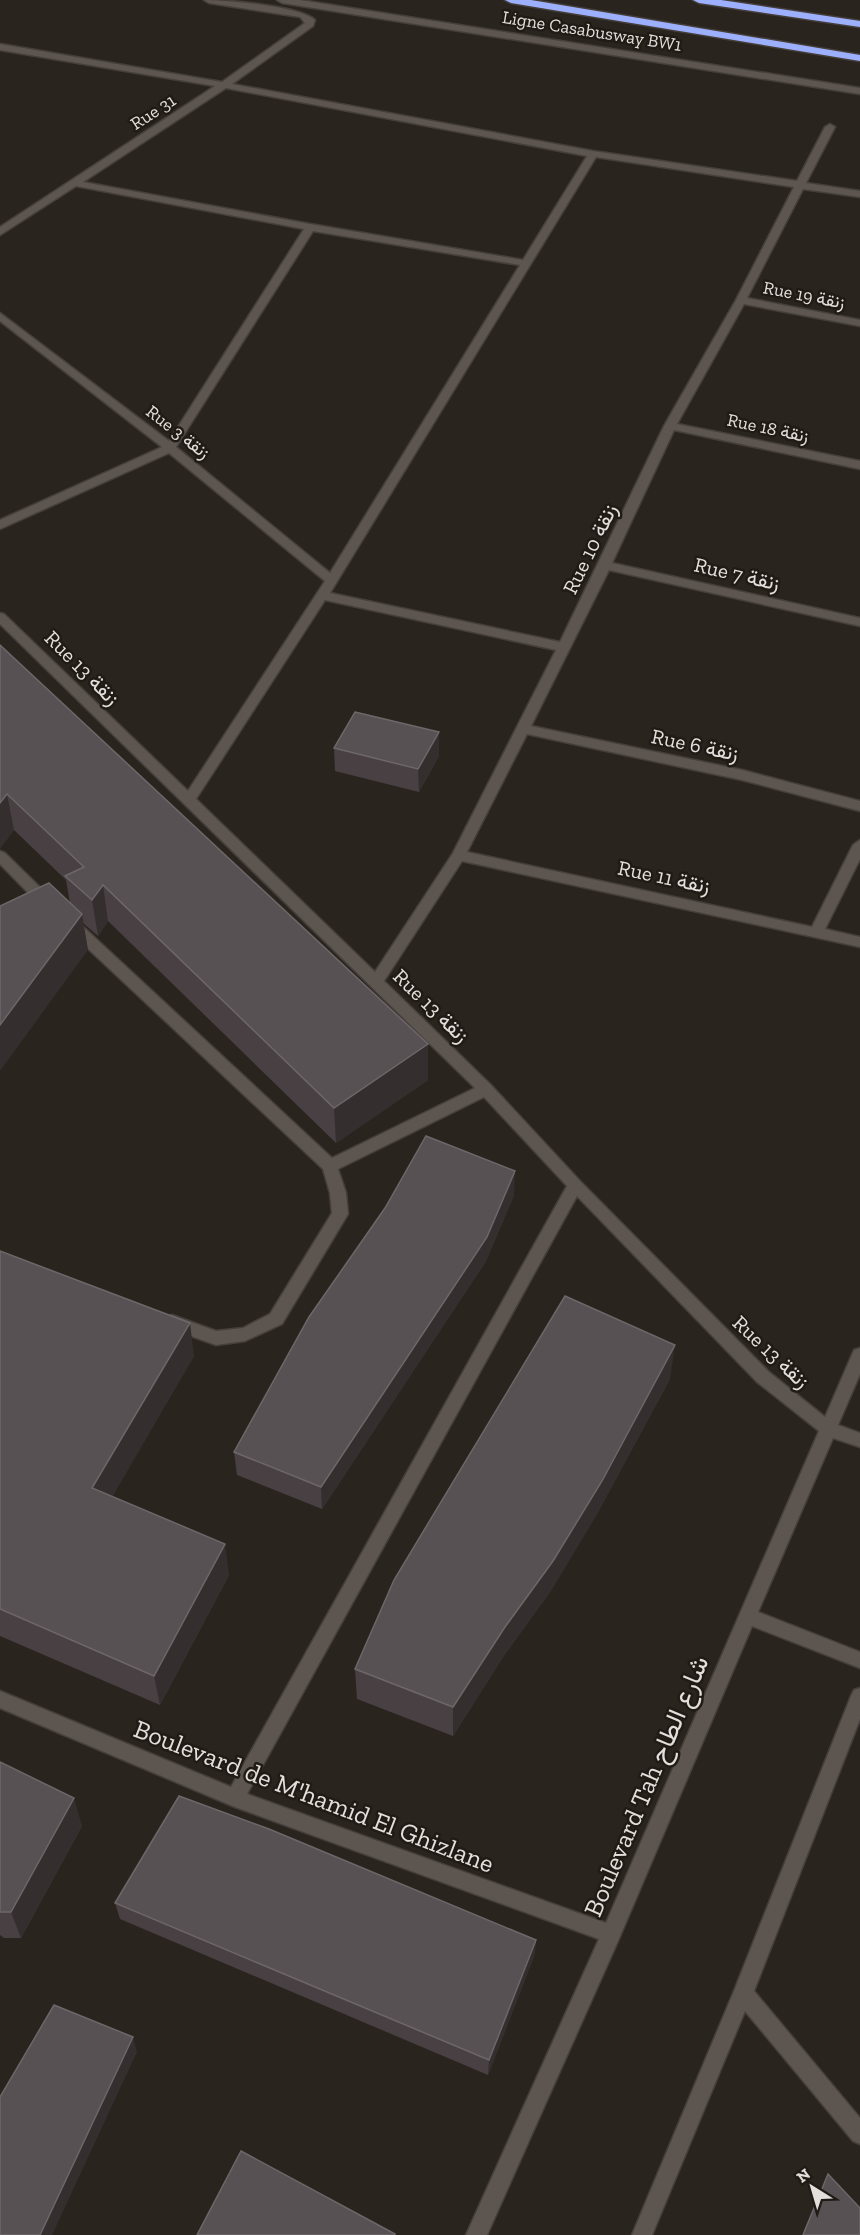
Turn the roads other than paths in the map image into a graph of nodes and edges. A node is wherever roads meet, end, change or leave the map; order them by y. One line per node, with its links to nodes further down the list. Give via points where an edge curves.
1 (209, 0): 10 (street, Rue 31, via 303,15 310,20 306,27)
2 (282, 0): 11 (street, Ligne Casabusway BW1)
3 (328, 0): 9 (street, Ligne Casabusway BW1)
4 (511, 0): 8 (highway)
5 (699, 0): 6 (highway)
6 (860, 24)
7 (0, 47): 10 (street)
8 (860, 58)
9 (860, 82)
10 (225, 85): 13 (street); 14 (street, Rue 31)
11 (860, 91)
12 (830, 127): 15 (street, Rue 10 زنقة)
13 (592, 154): 15 (street); 19 (street)
14 (74, 183): 17 (street); 18 (street, Rue 31)
15 (800, 184): 16 (street); 20 (street, Rue 10 زنقة)
16 (860, 194)
17 (310, 227): 19 (street); 24 (street)
18 (0, 232)
19 (525, 263): 28 (street)
20 (741, 300): 22 (street, Rue 19 زنقة); 23 (street, Rue 10 زنقة)
21 (0, 316): 24 (street, Rue 3 زنقة)
22 (860, 323)
23 (670, 426): 25 (street, Rue 18 زنقة); 27 (street, Rue 10 زنقة)
24 (170, 448): 26 (street); 28 (street, Rue 3 زنقة)
25 (860, 465)
26 (0, 525)
27 (605, 565): 31 (street, Rue 7 زنقة); 32 (street, Rue 10 زنقة)
28 (332, 580): 29 (street)
29 (322, 595): 32 (street); 34 (street)
30 (0, 616): 34 (street, Rue 13 زنقة)
31 (860, 622)
32 (562, 647): 33 (street, Rue 10 زنقة)
33 (521, 728): 35 (street, Rue 6 زنقة); 37 (street, Rue 10 زنقة)
34 (188, 801): 41 (street, Rue 13 زنقة)
35 (860, 806)
36 (860, 845): 39 (street)
37 (459, 855): 39 (street, Rue 11 زنقة); 41 (street, Rue 10 زنقة)
38 (0, 856): 43 (street, via 30,894)
39 (817, 931): 40 (street, Rue 11 زنقة)
40 (860, 942)
41 (376, 982): 42 (street, Rue 13 زنقة)
42 (486, 1089): 43 (street); 44 (street, Rue 13 زنقة)
43 (330, 1166): 45 (street, via 340,1214 276,1319 245,1334 216,1338)
44 (575, 1185): 47 (street, Rue 13 زنقة, via 763,1377); 53 (street)
45 (151, 1315)
46 (860, 1355): 47 (street, Boulevard Tah شارع الطاح)
47 (828, 1429): 48 (street, Rue 13 زنقة); 49 (street, Boulevard Tah شارع الطاح)
48 (860, 1440)
49 (748, 1616): 50 (street); 54 (street, Boulevard Tah شارع الطاح)
50 (860, 1660)
51 (860, 1696): 55 (street)
52 (0, 1699): 53 (street, Boulevard de M'hamid El Ghizlane)
53 (235, 1798): 54 (street, Boulevard de M'hamid El Ghizlane)
54 (612, 1934): 57 (street, Boulevard Tah شارع الطاح)
55 (743, 1993): 56 (street); 58 (street)
56 (860, 2134)
57 (476, 2235)
58 (642, 2235)

